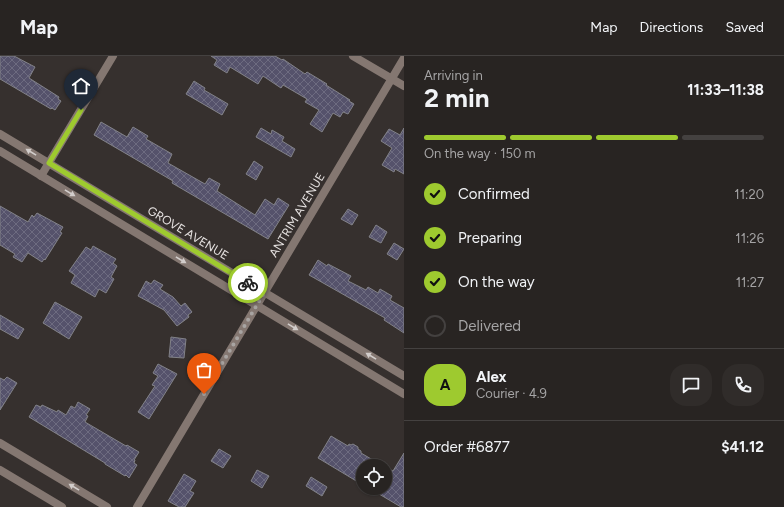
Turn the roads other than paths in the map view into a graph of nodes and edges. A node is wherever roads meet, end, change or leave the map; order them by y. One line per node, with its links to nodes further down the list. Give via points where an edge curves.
1 (113, 56): 8 (street)
2 (353, 56): 4 (street)
3 (404, 58): 4 (street, ANTRIM AVENUE)
4 (392, 79): 5 (street); 10 (street, ANTRIM AVENUE)
5 (404, 86)
6 (0, 134): 8 (street, GROVE AVENUE, one-way to 6)
7 (0, 151): 9 (street)
8 (49, 163): 9 (street); 10 (street, GROVE AVENUE)
9 (41, 176): 11 (street, one-way to 11)
10 (264, 293): 11 (street, ANTRIM AVENUE); 12 (street, GROVE AVENUE, one-way to 10)
11 (257, 305): 13 (street, one-way to 13); 18 (street, ANTRIM AVENUE)
12 (404, 376)
13 (404, 394)
14 (0, 443): 17 (street, one-way to 14)
15 (0, 470): 16 (street)
16 (62, 507)
17 (107, 507)
18 (137, 507)

